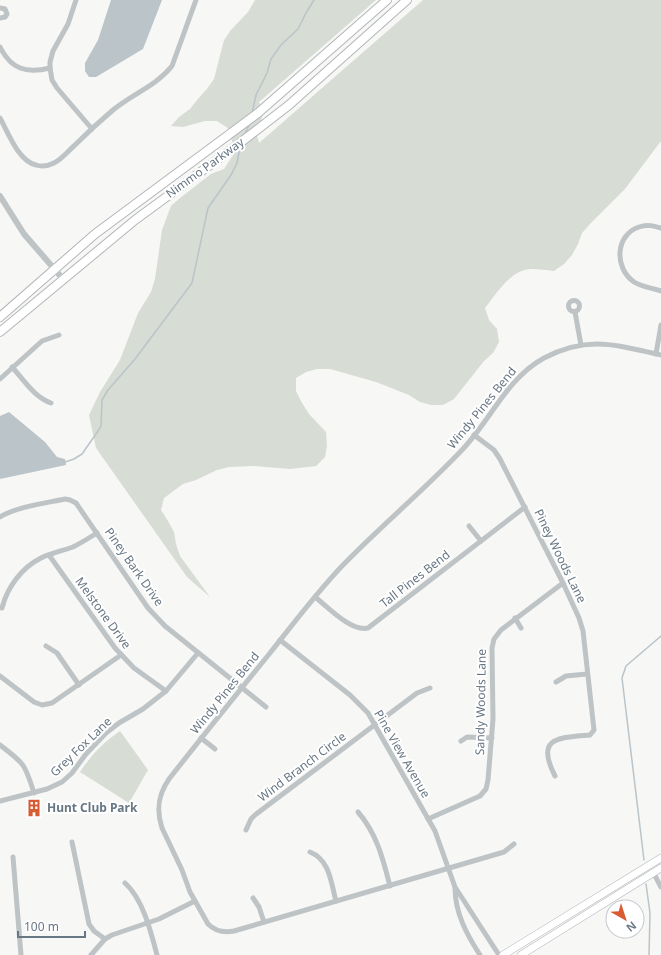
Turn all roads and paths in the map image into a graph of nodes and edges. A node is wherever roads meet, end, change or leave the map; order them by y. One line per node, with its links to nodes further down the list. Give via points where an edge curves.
1 (76, 0): 9 (street, via 68,24 53,51)
2 (196, 0): 11 (street, via 172,66 161,79 125,101)
3 (387, 0): 14 (highway, Nimmo Parkway, via 258,113 95,234)
4 (407, 0): 15 (highway, Nimmo Parkway, via 289,105 135,220)
5 (0, 8): 6 (street, via 7,12 5,17)
6 (0, 18)
7 (0, 46): 8 (street)
8 (2, 54): 9 (street, via 23,69 35,71)
9 (50, 68): 11 (street, via 52,80 57,88)
10 (0, 118): 11 (street, via 22,157 32,164 41,166 51,165 61,158)
11 (92, 129)
12 (0, 196): 14 (street, via 24,234)
13 (661, 228): 16 (street, via 636,228 625,239 617,253 622,269 630,279 641,286)
14 (54, 269): 15 (street); 18 (highway, Nimmo Parkway)
15 (63, 279): 20 (highway, Nimmo Parkway)
16 (661, 290)
17 (575, 312): 22 (street)
18 (0, 317)
19 (661, 325): 23 (street)
20 (0, 332)
21 (59, 335): 24 (street, via 42,341)
22 (581, 345): 23 (street, Windy Pines Bend, via 613,344); 27 (street, Windy Pines Bend, via 554,354 524,372)
23 (658, 354)
24 (12, 368): 25 (street); 26 (street, via 36,395)
25 (0, 378)
26 (51, 403)
27 (474, 435): 28 (street, Piney Woods Lane, via 498,455); 35 (street, Windy Pines Bend, via 457,455 342,566)
28 (525, 507): 32 (street, Tall Pines Bend); 34 (street, Piney Woods Lane)
29 (0, 517): 31 (street, Piney Bark Drive, via 65,499 77,504)
30 (469, 526): 32 (street)
31 (97, 533): 33 (street); 41 (street, Piney Bark Drive, via 148,608 165,626)
32 (481, 541): 35 (street, Tall Pines Bend, via 368,628 350,625)
33 (49, 555): 36 (street, via 35,561 20,574); 42 (street, Melstone Drive)
34 (563, 583): 37 (street, Sandy Woods Lane); 43 (street, Piney Woods Lane, via 583,631)
35 (315, 597): 39 (street, Windy Pines Bend)
36 (2, 608)
37 (515, 618): 38 (street); 53 (street, Sandy Woods Lane, via 497,634 493,644)
38 (521, 628)
39 (280, 640): 47 (street, Windy Pines Bend); 51 (street, Pine View Avenue, via 350,695 368,713)
40 (46, 646): 46 (street, via 56,653)
41 (198, 653): 47 (street, Piney Bark Drive); 49 (street, Grey Fox Lane)
42 (121, 655): 46 (street); 49 (street, Melstone Drive)
43 (587, 674): 45 (street, via 566,676); 57 (street, Piney Woods Lane, via 594,730 592,734 560,738 553,742 547,753)
44 (0, 676): 46 (street, via 34,702 42,704 52,703)
45 (556, 682)
46 (79, 685)
47 (242, 688): 50 (street, Piney Bark Drive); 52 (street, Windy Pines Bend)
48 (430, 688): 51 (street, Wind Branch Circle, via 417,693)
49 (166, 692): 58 (street, Grey Fox Lane, via 106,733 62,782)
50 (266, 707)
51 (374, 724): 61 (street, Pine View Avenue); 62 (street, Wind Branch Circle, via 255,815)
52 (201, 738): 56 (street); 76 (street, Windy Pines Bend, via 164,786 158,808 162,828)
53 (492, 738): 54 (street, via 467,737); 61 (street, Sandy Woods Lane, via 488,785 483,793)
54 (461, 741)
55 (0, 745): 58 (street, via 24,765)
56 (215, 749)
57 (555, 776)
58 (34, 792): 59 (street, Grey Fox Lane)
59 (0, 801)
60 (358, 812): 72 (street, via 376,838)
61 (428, 819): 69 (street, Pine View Avenue, via 440,841)
62 (246, 830)
63 (72, 842): 80 (street, via 89,924 94,932)
64 (514, 844): 69 (street, Windy Pines Bend, via 504,852)
65 (310, 852): 77 (street, via 325,863)
66 (13, 857): 81 (street)
67 (661, 858): 86 (main road)
68 (661, 868): 70 (main road)
69 (449, 869): 72 (street, Windy Pines Bend); 73 (street, Pine View Avenue)
70 (653, 872): 74 (street); 87 (main road)
71 (125, 883): 79 (street, via 136,897)
72 (390, 886): 77 (street, Windy Pines Bend)
73 (455, 887): 84 (street, Pine View Avenue, via 456,902 464,929); 85 (street, Pine View Avenue)
74 (661, 887)
75 (253, 898): 78 (street)
76 (195, 901): 78 (street, Windy Pines Bend, via 208,924 223,932); 79 (street)
77 (336, 901): 78 (street, Windy Pines Bend)
78 (264, 922)
79 (148, 923): 80 (street, via 117,932); 83 (street)
80 (105, 940): 82 (street)
81 (21, 955)
82 (91, 955)
83 (157, 955)
84 (480, 955)
85 (499, 955)
86 (503, 955)
87 (521, 955)

